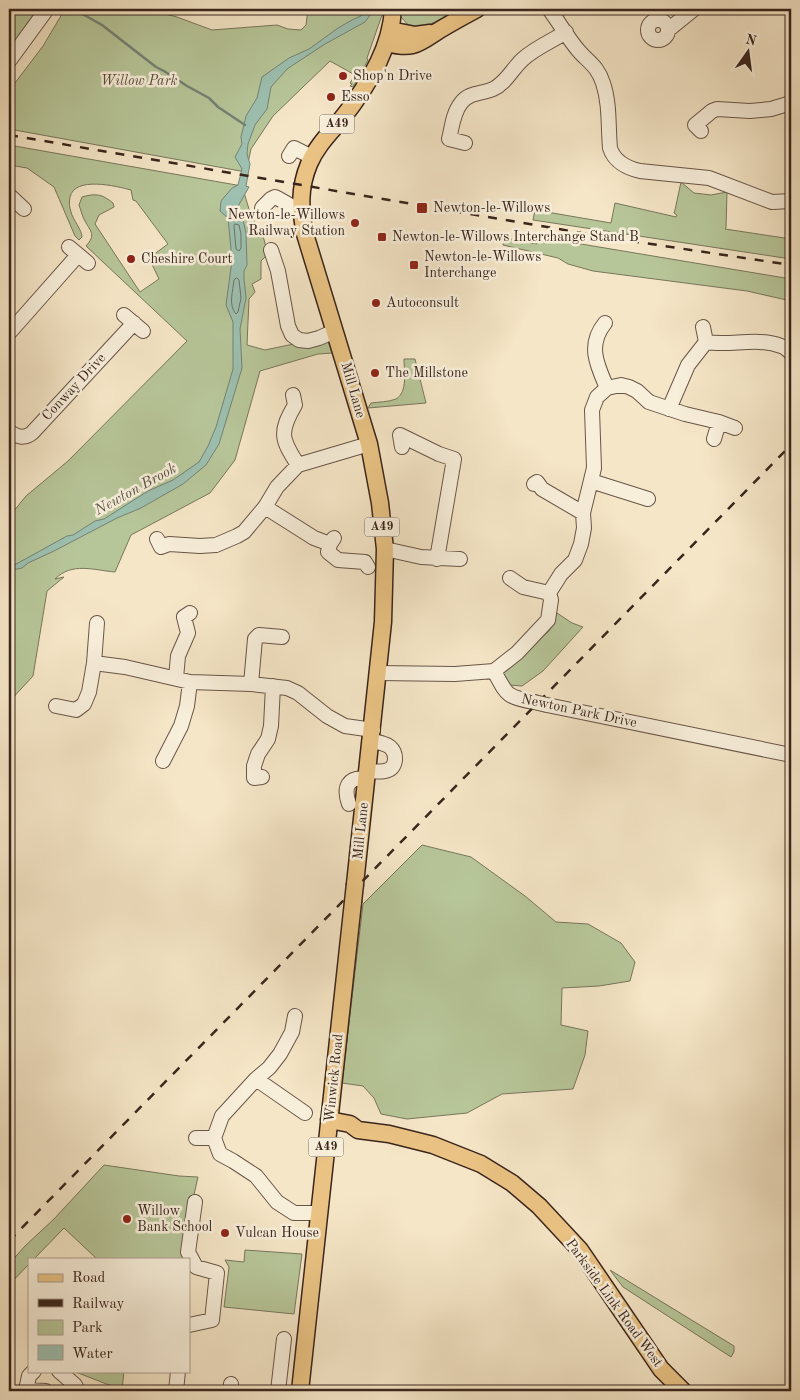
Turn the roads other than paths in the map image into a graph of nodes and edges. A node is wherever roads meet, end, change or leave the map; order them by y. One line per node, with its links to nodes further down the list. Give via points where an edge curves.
1 (47, 9): 9 (street)
2 (393, 9): 8 (main road, A49)
3 (477, 9): 8 (main road, via 418,44 407,46)
4 (549, 9): 7 (street)
5 (694, 9): 6 (street)
6 (668, 30)
7 (566, 32): 12 (street, via 525,58 492,90 471,95 462,101 443,138); 15 (street, via 599,75 614,115 607,156 640,171 709,178 771,207)
8 (388, 37): 14 (main road, Mill Lane / A49, via 362,91)
9 (9, 61)
10 (791, 103): 11 (street, via 750,111 717,109 695,125)
11 (701, 131)
12 (465, 143)
13 (294, 148): 14 (street)
14 (312, 157): 17 (main road, Mill Lane / A49, via 300,197)
15 (791, 201)
16 (262, 208): 17 (street, via 277,195)
17 (300, 209): 23 (main road, Mill Lane / A49)
18 (78, 255): 24 (street)
19 (269, 258): 23 (street, via 278,271 292,335 308,341)
20 (134, 323): 32 (street, Conway Drive, via 29,436 20,437)
21 (606, 324): 27 (street, via 595,343 595,356)
22 (703, 327): 25 (street)
23 (334, 331): 35 (main road, Mill Lane / A49)
24 (9, 333)
25 (706, 342): 26 (street, via 782,346); 29 (street, via 688,365)
26 (791, 356)
27 (607, 388): 29 (street, via 629,387 649,402); 37 (street, via 597,397 592,410 595,454)
28 (297, 403): 36 (street, via 284,427 284,437)
29 (669, 409): 30 (street)
30 (719, 422): 31 (street); 34 (street)
31 (735, 428)
32 (9, 431)
33 (400, 437): 44 (street, via 439,454 455,455)
34 (714, 439)
35 (369, 444): 36 (street); 43 (main road, Mill Lane / A49, via 380,503)
36 (298, 465): 40 (street, via 277,487)
37 (591, 481): 39 (street); 41 (street)
38 (537, 482): 41 (street, via 542,489)
39 (648, 499)
40 (265, 507): 42 (street, via 244,532 216,545); 46 (street, via 314,538 332,541 328,552 338,560 366,562)
41 (583, 513): 48 (street, via 584,528 575,560)
42 (161, 546)
43 (384, 549): 44 (street); 54 (main road, Mill Lane / A49, via 384,606)
44 (437, 559): 45 (street)
45 (460, 560)
46 (368, 567)
47 (509, 577): 48 (street, via 523,587)
48 (549, 593): 53 (street, via 548,620 517,653)
49 (184, 617): 55 (street, via 188,633 178,656)
50 (97, 623): 52 (street)
51 (282, 637): 57 (street, via 253,637)
52 (94, 663): 55 (street); 59 (street, via 89,692 78,713)
53 (494, 671): 54 (street); 61 (street, Newton Park Drive, via 509,695 519,699)
54 (378, 673): 60 (main road, Mill Lane / A49)
55 (176, 678): 56 (street)
56 (190, 682): 57 (street); 62 (street, via 181,726)
57 (252, 684): 58 (street)
58 (273, 686): 60 (street, via 298,693 327,716); 64 (street, via 271,726 254,766)
59 (56, 706)
60 (372, 736): 63 (main road, Mill Lane / A49); 63 (street, via 392,749 395,761 391,769)
61 (791, 755)
62 (163, 762)
63 (368, 775): 65 (street, Mill Lane, via 349,783 346,791); 66 (main road, Mill Lane / A49)
64 (255, 779)
65 (349, 804)
66 (355, 884): 70 (main road, Winwick Road / A49, bridge)
67 (294, 1016): 68 (street, via 288,1042 270,1068)
68 (256, 1079): 69 (street); 72 (street, via 222,1116)
69 (305, 1114)
70 (329, 1127): 74 (main road, Winwick Road / A49); 85 (main road, Parkside Link Road West, via 354,1134 358,1130 433,1144 481,1164 512,1183 539,1206 580,1250 661,1369)
71 (196, 1138): 72 (street)
72 (214, 1138): 74 (street, via 220,1154 256,1176 277,1202 294,1213)
73 (195, 1202): 75 (street, via 188,1252 196,1267 217,1273 212,1320)
74 (319, 1213): 84 (main road, Winwick Road / A49)
75 (190, 1325)
76 (284, 1339): 83 (street)
77 (33, 1372): 80 (street, via 26,1390)
78 (60, 1372): 81 (street)
79 (178, 1372): 82 (street)
80 (46, 1391)
81 (78, 1391)
82 (176, 1391)
83 (278, 1391)
84 (300, 1391)
85 (683, 1391)

